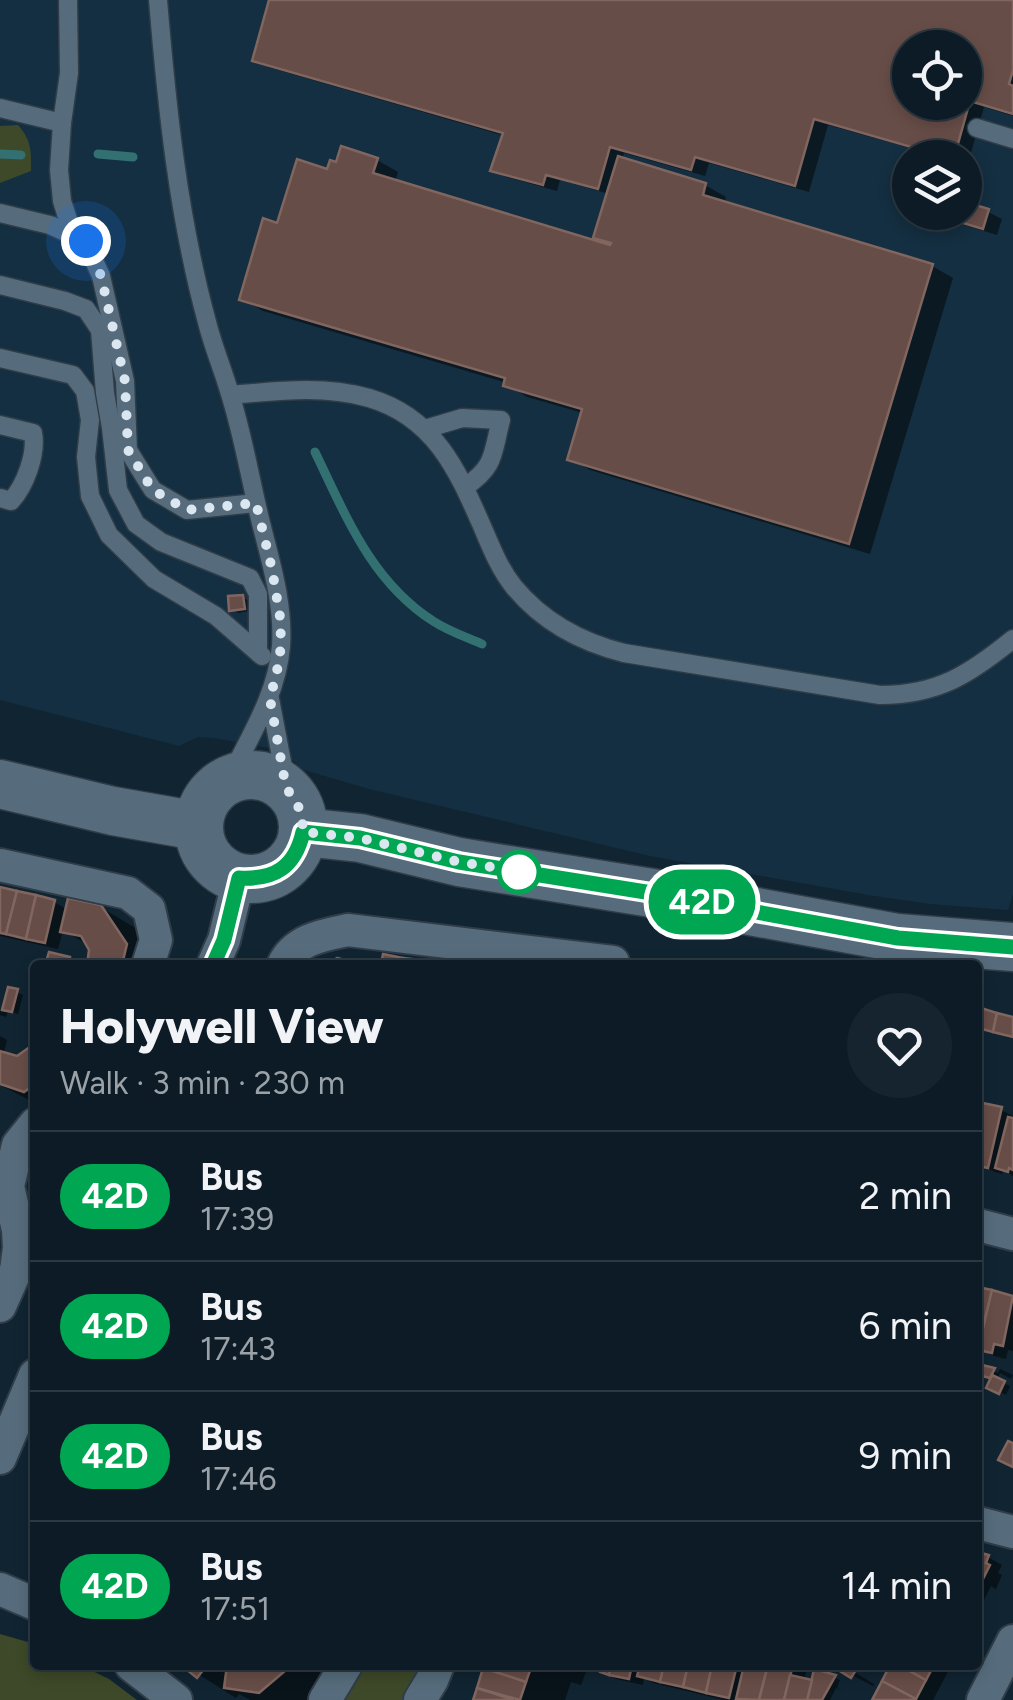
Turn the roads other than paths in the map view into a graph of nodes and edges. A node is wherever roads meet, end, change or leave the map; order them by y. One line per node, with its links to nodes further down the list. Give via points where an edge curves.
1 (68, 0): 4 (lane)
2 (158, 0): 11 (lane, via 187,238)
3 (0, 108): 4 (lane)
4 (62, 123): 8 (lane, via 59,170)
5 (977, 128): 6 (lane)
6 (1013, 140)
7 (0, 212): 8 (lane)
8 (73, 235): 16 (lane, via 86,241 101,276 125,381 128,450 153,490 187,510)
9 (0, 285): 18 (lane, via 86,309 100,330 118,490 136,524 161,542 250,578 258,594)
10 (0, 358): 18 (lane, via 73,376 85,391 90,420 90,496 108,535 154,579)
11 (230, 395): 13 (lane, via 333,391 370,398); 16 (lane)
12 (0, 426): 15 (lane, via 32,434 35,444 20,492 11,501)
13 (425, 430): 14 (lane); 14 (lane, via 462,418 501,420 490,466)
14 (465, 487): 17 (lane, via 514,586 557,627 624,654 908,695 950,682)
15 (0, 498)
16 (256, 503): 19 (lane, via 281,623)
17 (1013, 639)
18 (258, 650): 19 (lane)
19 (276, 677): 20 (lane)
20 (270, 699): 21 (lane); 23 (lane)
21 (229, 779): 23 (street, via 273,779); 24 (street, via 206,798)
22 (0, 784): 24 (street)
23 (295, 810): 26 (street, via 300,846 292,859 269,876); 27 (street, via 360,838 459,862 898,938)
24 (198, 826): 26 (street, via 210,860)
25 (0, 865): 28 (street, via 128,893 148,909 156,940)
26 (239, 878): 29 (street)
27 (1013, 947)
28 (150, 960)
29 (215, 960)
30 (285, 960): 31 (street, via 311,938 348,930)
31 (596, 960)
32 (15, 1161): 35 (street, via 19,1248)
33 (982, 1226): 34 (street)
34 (1013, 1234)
35 (0, 1306)
36 (30, 1387): 37 (street)
37 (0, 1458)
38 (982, 1525): 39 (street)
39 (1013, 1532)
40 (0, 1590): 41 (street)
41 (30, 1602)
42 (1013, 1641): 49 (street)
43 (137, 1670): 46 (street)
44 (343, 1670): 47 (street)
45 (435, 1670): 48 (street)
46 (176, 1700)
47 (326, 1700)
48 (420, 1700)
49 (983, 1700)

